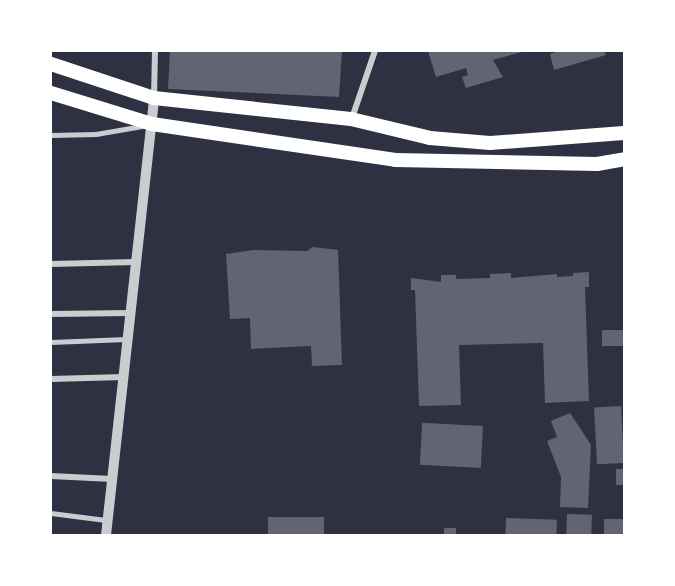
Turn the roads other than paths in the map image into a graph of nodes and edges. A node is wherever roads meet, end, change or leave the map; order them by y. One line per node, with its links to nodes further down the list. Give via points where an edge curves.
1 (155, 51): 5 (street)
2 (375, 51): 6 (street)
3 (51, 64): 5 (main road)
4 (51, 93): 7 (main road)
5 (154, 98): 6 (main road); 7 (street)
6 (351, 119): 8 (main road, via 430,138 489,144)
7 (152, 124): 9 (lane, via 96,134); 10 (main road, via 395,160 597,164); 11 (street)
8 (624, 132)
9 (51, 135)
10 (624, 159)
11 (137, 262): 12 (street); 13 (street)
12 (51, 264)
13 (131, 313): 14 (street); 15 (street)
14 (51, 314)
15 (128, 339): 16 (lane); 17 (street)
16 (51, 342)
17 (124, 377): 18 (street); 20 (street)
18 (51, 379)
19 (51, 476): 20 (street)
20 (113, 480): 22 (street)
21 (51, 513): 22 (lane)
22 (109, 520): 23 (street)
23 (106, 535)

